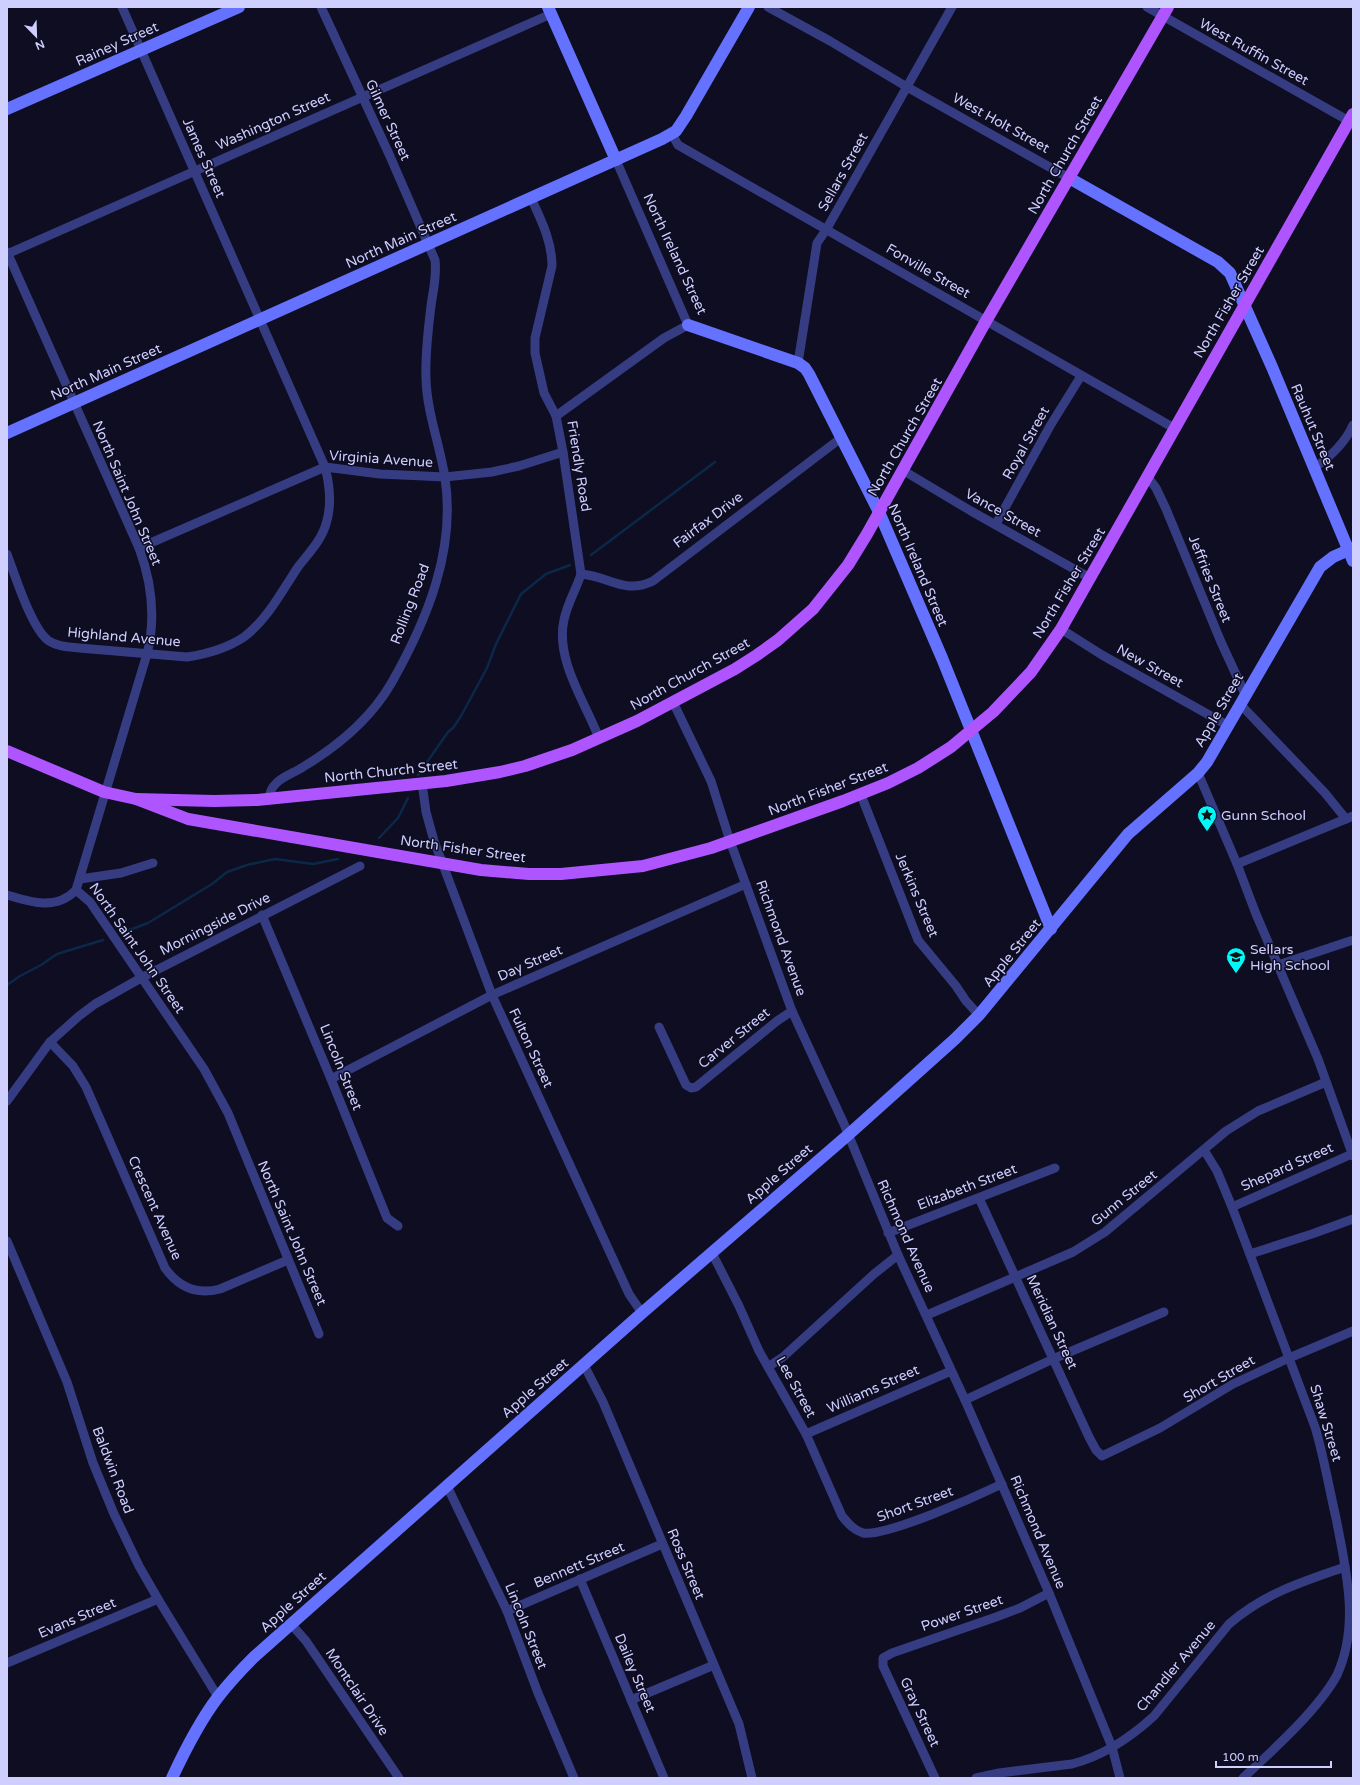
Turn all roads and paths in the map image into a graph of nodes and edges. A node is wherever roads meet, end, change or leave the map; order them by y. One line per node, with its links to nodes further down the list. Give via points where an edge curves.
1 (122, 7): 10 (street, James Street)
2 (239, 7): 10 (street, Rainey Street)
3 (321, 7): 12 (street, Gilmer Street)
4 (749, 7): 15 (street, North Main Street, via 686,116)
5 (768, 7): 11 (street, West Holt Street)
6 (952, 7): 11 (street, Sellars Street)
7 (1147, 7): 9 (street, West Ruffin Street)
8 (550, 10): 12 (street, Washington Street); 16 (street)
9 (1165, 12): 14 (street, West Ruffin Street); 18 (main road, North Church Street)
10 (141, 50): 13 (street, Rainey Street); 17 (street, James Street)
11 (907, 88): 18 (street, West Holt Street); 20 (street, Sellars Street)
12 (362, 97): 17 (street, Washington Street); 21 (street, Gilmer Street)
13 (7, 108)
14 (1351, 117): 23 (main road, North Fisher Street)
15 (672, 134): 16 (street, North Main Street); 20 (street, Fonville Street, via 678,145)
16 (616, 160): 19 (street, North Main Street); 26 (street, North Ireland Street)
17 (195, 170): 22 (street, Washington Street); 24 (street, James Street)
18 (1069, 178): 23 (street, West Holt Street, via 1218,262 1230,273); 25 (main road, North Church Street)
19 (531, 198): 21 (street, North Main Street); 30 (street, Friendly Road, via 547,232 551,248 552,266 537,330 535,353 544,393)
20 (826, 230): 25 (street, Fonville Street); 27 (street, Sellars Street, via 816,245)
21 (427, 245): 24 (street, North Main Street); 40 (street, Rolling Road, via 432,253 436,273 426,346 426,382 431,422)
22 (7, 253): 29 (street, North Saint John Street)
23 (1245, 304): 32 (main road, North Fisher Street); 37 (street, Rauhut Street)
24 (260, 320): 29 (street, North Main Street); 36 (street, Highland Avenue)
25 (986, 321): 28 (street, Fonville Street, via 1061,362); 38 (main road, North Church Street)
26 (688, 325): 27 (street, North Ireland Street); 30 (street, via 664,338)
27 (798, 363): 34 (street, North Ireland Street, via 809,374)
28 (1081, 376): 32 (street, Fonville Street); 42 (street, Royal Street)
29 (73, 404): 33 (street, North Main Street); 43 (street, North Saint John Street)
30 (556, 416): 35 (street, Friendly Road)
31 (1353, 425): 37 (street, via 1343,441)
32 (1174, 428): 39 (main road, North Fisher Street)
33 (7, 433)
34 (841, 438): 41 (street, North Ireland Street); 46 (street, Fairfax Drive, via 653,580 640,586 623,586 597,576)
35 (563, 452): 40 (street, Virginia Avenue, via 492,472); 46 (street, Friendly Road)
36 (325, 467): 40 (street, Virginia Avenue, via 380,474); 43 (street, Virginia Avenue); 49 (street, Highland Avenue, via 330,500 324,530 260,622 229,645 203,654 187,657)
37 (1314, 468): 44 (street, Rauhut Street)
38 (904, 471): 41 (main road, North Church Street); 42 (street, Vance Street)
39 (1147, 476): 47 (main road, North Fisher Street); 50 (street, Jeffries Street, via 1166,509)
40 (445, 477): 61 (street, Rolling Road, via 448,522 443,559 418,629 394,678 357,727 334,747 277,782 270,790)
41 (879, 512): 51 (main road, North Church Street, via 848,565 798,623 735,669); 53 (street, North Ireland Street)
42 (996, 524): 47 (street, Vance Street)
43 (138, 548): 49 (street, North Saint John Street, via 152,598 152,630)
44 (1352, 553): 50 (street, Apple Street, via 1333,556 1320,567)
45 (7, 554): 49 (street, Highland Avenue, via 35,625 42,636 50,642 61,646)
46 (581, 574): 54 (street, Friendly Road, via 563,622 563,651)
47 (1090, 578): 48 (main road, North Fisher Street)
48 (1061, 629): 52 (street, New Street); 53 (main road, North Fisher Street, via 1031,672)
49 (147, 654): 58 (street, North Saint John Street)
50 (1242, 699): 52 (street, Apple Street); 62 (street, Jeffries Street)
51 (673, 702): 54 (main road, North Church Street); 63 (street, Richmond Avenue, via 710,781)
52 (1227, 726): 56 (street, Apple Street)
53 (972, 731): 59 (main road, North Fisher Street, via 918,768); 73 (street, North Ireland Street)
54 (599, 738): 57 (main road, North Church Street, via 525,766 477,776)
55 (7, 751): 58 (main road, North Church Street)
56 (1198, 773): 66 (street); 73 (street, Apple Street, via 1128,834)
57 (422, 783): 61 (main road, North Church Street); 65 (street, Fulton Street, via 429,827)
58 (104, 792): 60 (main road, North Church Street); 68 (street, North Saint John Street)
59 (861, 795): 63 (main road, North Fisher Street); 79 (street, Jerkins Street, via 918,940)
60 (136, 799): 61 (main road, North Church Street); 65 (main road, North Fisher Street, via 188,819)
61 (269, 799)
62 (1350, 817): 66 (street)
63 (730, 841): 65 (main road, North Fisher Street, via 660,862 591,872 513,873); 69 (street, Richmond Avenue)
64 (153, 862): 68 (street, via 121,873)
65 (443, 864): 77 (street, Fulton Street)
66 (1237, 864): 75 (street)
67 (360, 866): 72 (street, Morningside Drive)
68 (80, 879): 70 (street, North Saint John Street)
69 (746, 884): 77 (street, Day Street); 78 (street, Richmond Avenue)
70 (76, 890): 71 (street, via 62,900 51,903 32,903); 76 (street, North Saint John Street, via 90,902)
71 (7, 895)
72 (262, 915): 76 (street, Morningside Drive); 82 (street, Lincoln Street)
73 (1051, 929): 79 (street, Apple Street)
74 (1353, 940): 75 (street)
75 (1278, 965): 83 (street)
76 (141, 978): 81 (street, Morningside Drive, via 95,1004); 99 (street, North Saint John Street, via 217,1090)
77 (492, 995): 82 (street, Day Street); 102 (street, Fulton Street, via 626,1286)
78 (792, 1011): 80 (street, Carver Street, via 694,1088 686,1085); 85 (street, Richmond Avenue)
79 (979, 1015): 85 (street, Apple Street)
80 (658, 1027)
81 (50, 1042): 84 (street, Morningside Drive); 99 (street, Crescent Avenue, via 73,1066 86,1086 165,1268 177,1282 193,1290 211,1291)
82 (331, 1079): 93 (street, Lincoln Street, via 387,1218)
83 (1326, 1082): 86 (street); 87 (street, Gunn Street, via 1248,1117)
84 (7, 1100)
85 (848, 1135): 94 (street, Richmond Avenue); 96 (street, Apple Street)
86 (1351, 1144): 88 (street)
87 (1204, 1150): 91 (street, Shaw Street, via 1217,1171); 100 (street, Gunn Street, via 1105,1232)
88 (1353, 1155): 91 (street, Shepard Street)
89 (1055, 1168): 90 (street, Elizabeth Street)
90 (979, 1198): 94 (street, Elizabeth Street); 100 (street, Meridian Street)
91 (1232, 1207): 97 (street, Shaw Street)
92 (1353, 1219): 97 (street)
93 (398, 1226)
94 (888, 1232): 98 (street, Richmond Avenue)
95 (7, 1241): 121 (street, Baldwin Road, via 67,1382 93,1463 107,1497 139,1566)
96 (712, 1253): 102 (street, Apple Street); 109 (street, Lee Street)
97 (1250, 1254): 106 (street, Shaw Street)
98 (898, 1255): 103 (street, Richmond Avenue); 109 (street, via 784,1357)
99 (288, 1260): 105 (street, North Saint John Street)
100 (1016, 1278): 103 (street, Gunn Street); 107 (street, Meridian Street)
101 (1164, 1312): 107 (street)
102 (642, 1313): 108 (street, Apple Street)
103 (927, 1315): 110 (street, Richmond Avenue)
104 (1353, 1331): 106 (street, Short Street)
105 (319, 1334)
106 (1289, 1358): 113 (street, Short Street, via 1233,1384 1166,1426); 118 (street, Shaw Street, via 1315,1427)
107 (1053, 1359): 111 (street); 113 (street, Meridian Street, via 1096,1450)
108 (584, 1365): 115 (street, Apple Street); 117 (street, Ross Street, via 603,1402)
109 (768, 1367): 112 (street, Lee Street)
110 (951, 1371): 111 (street, Richmond Avenue); 112 (street, Williams Street)
111 (966, 1400): 114 (street, Richmond Avenue)
112 (806, 1434): 116 (street, Lee Street, via 842,1516)
113 (1102, 1456)
114 (1002, 1484): 116 (street, Short Street, via 885,1531 871,1534); 120 (street, Richmond Avenue)
115 (447, 1486): 122 (street, Lincoln Street); 123 (street, Apple Street)
116 (859, 1531)
117 (662, 1544): 119 (street, Bennett Street); 126 (street, Ross Street)
118 (1349, 1572): 129 (street, Chandler Avenue, via 1270,1595 1242,1613 1229,1624 1154,1716); 138 (street, Shaw Street, via 1351,1624 1343,1661 1337,1674 1311,1710)
119 (580, 1579): 122 (street, Bennett Street); 128 (street, Dailey Street)
120 (1049, 1593): 124 (street, Power Street, via 1014,1610); 129 (street, Richmond Avenue)
121 (158, 1599): 125 (street, Evans Street); 127 (street, Baldwin Road)
122 (507, 1611): 132 (street, Lincoln Street)
123 (291, 1624): 127 (street, Apple Street, via 254,1657); 131 (street, Montclair Drive, via 306,1641)
124 (883, 1658): 135 (street, Gray Street, via 883,1666)
125 (7, 1663)
126 (714, 1665): 128 (street); 134 (street, Ross Street, via 739,1724)
127 (218, 1697): 130 (street, Apple Street, via 196,1731)
128 (631, 1700): 133 (street, Dailey Street)
129 (1112, 1747): 136 (street, Chandler Avenue, via 1089,1759 1072,1764); 137 (street, Richmond Avenue)
130 (172, 1778)
131 (398, 1778)
132 (574, 1778)
133 (664, 1778)
134 (752, 1778)
135 (935, 1778)
136 (976, 1778)
137 (1120, 1778)
138 (1243, 1778)

